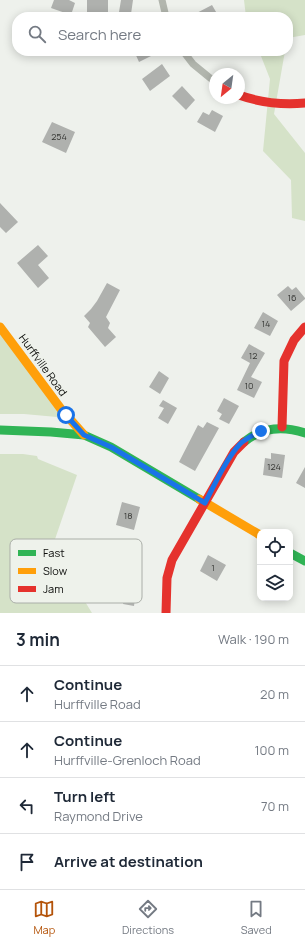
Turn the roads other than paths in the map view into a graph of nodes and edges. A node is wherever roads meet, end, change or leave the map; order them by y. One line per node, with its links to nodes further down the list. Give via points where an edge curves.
1 (162, 0): 2 (street)
2 (165, 12)
3 (187, 56): 4 (street)
4 (209, 77)
5 (245, 97): 6 (street, via 272,104)
6 (305, 103)
7 (0, 327): 12 (street, Hurffville Road, via 61,409)
8 (305, 327): 9 (street, via 294,340 284,361)
9 (282, 427): 11 (street); 13 (street, via 261,431 241,443)
10 (0, 430): 12 (street)
11 (305, 433)
12 (84, 435): 13 (street, via 111,447)
13 (205, 503): 14 (street); 17 (street, via 172,560 166,578)
14 (257, 533)
15 (293, 555): 16 (street)
16 (305, 561)
17 (166, 613)

